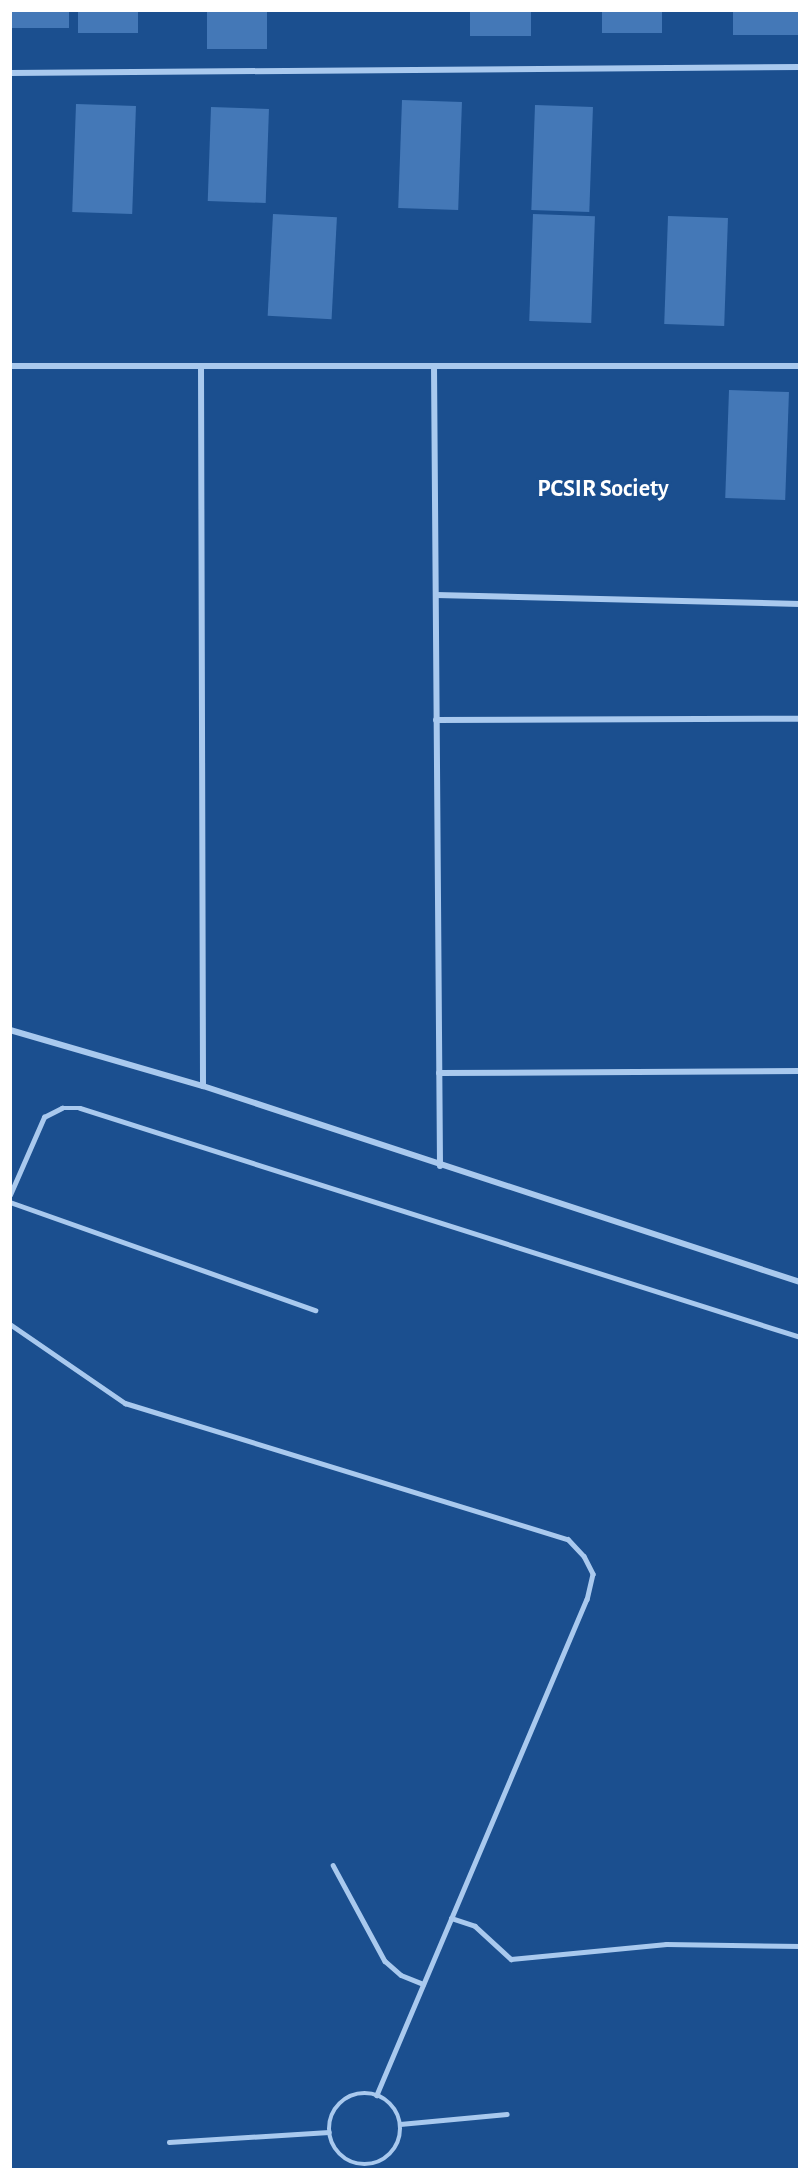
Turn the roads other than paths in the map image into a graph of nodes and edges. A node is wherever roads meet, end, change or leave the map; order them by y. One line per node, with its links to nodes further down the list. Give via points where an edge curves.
1 (800, 67): 2 (street)
2 (10, 73)
3 (10, 366): 4 (street)
4 (201, 366): 5 (street); 14 (street)
5 (434, 366): 6 (street); 7 (street)
6 (800, 366)
7 (435, 595): 8 (street); 10 (street)
8 (800, 604)
9 (800, 719): 10 (street)
10 (436, 720): 13 (street)
11 (10, 1030): 14 (street)
12 (800, 1071): 13 (street)
13 (439, 1073): 15 (street)
14 (203, 1086): 15 (street)
15 (440, 1166): 18 (street)
16 (10, 1195): 21 (lane, via 44,1117 62,1108 80,1108)
17 (10, 1202): 19 (lane)
18 (800, 1282)
19 (315, 1310)
20 (10, 1324): 23 (lane, via 125,1403 568,1539 584,1556 593,1574 587,1599)
21 (800, 1337)
22 (333, 1865): 25 (lane, via 385,1960 400,1975)
23 (451, 1918): 24 (lane, via 475,1926 511,1959 666,1944); 25 (lane)
24 (800, 1946)
25 (423, 1984): 26 (lane)
26 (377, 2095): 28 (lane, via 391,2103); 29 (lane, via 360,2092 345,2098 334,2109)
27 (507, 2114): 28 (lane)
28 (400, 2124): 31 (lane, via 396,2149 384,2161)
29 (329, 2132): 30 (lane); 31 (lane, via 339,2155)
30 (169, 2142)
31 (362, 2167)

